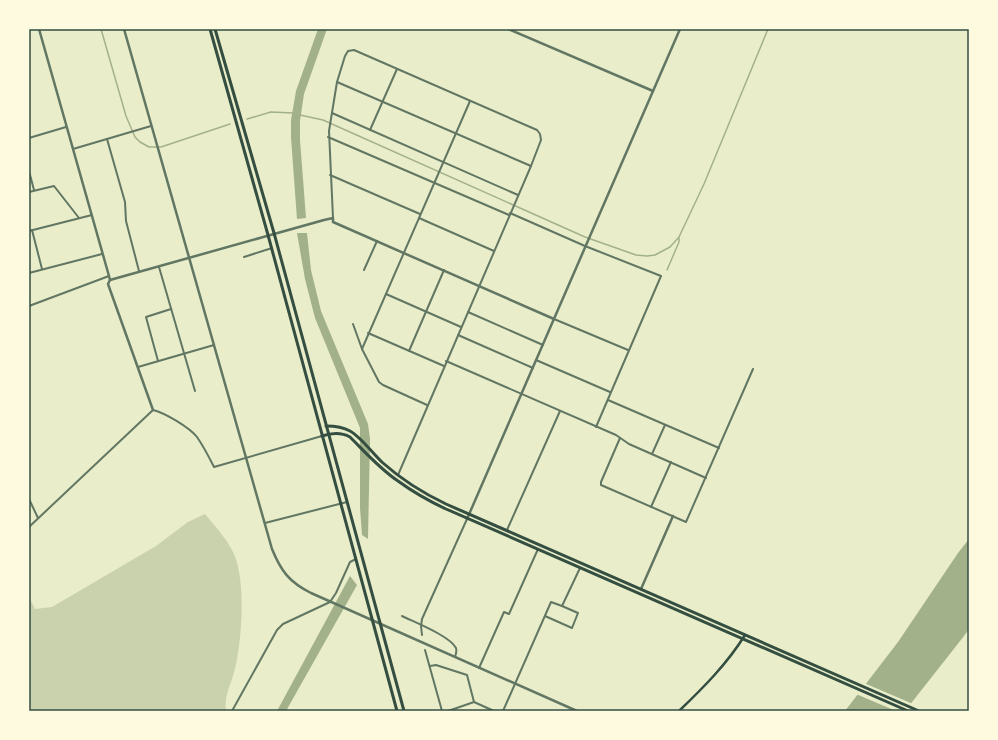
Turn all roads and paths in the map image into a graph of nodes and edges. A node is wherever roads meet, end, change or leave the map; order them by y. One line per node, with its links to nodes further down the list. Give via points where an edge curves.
1 (39, 29): 14 (street)
2 (124, 29): 13 (street)
3 (210, 29): 37 (highway)
4 (215, 29): 36 (highway)
5 (508, 29): 9 (street)
6 (680, 29): 9 (street)
7 (397, 69): 8 (street, via 354,50 348,51); 10 (street); 11 (street)
8 (337, 82): 10 (street); 12 (street)
9 (653, 91): 39 (street)
10 (382, 101): 15 (street); 16 (street)
11 (470, 101): 16 (street); 22 (street, via 537,130 541,140)
12 (332, 113): 15 (street); 17 (street)
13 (152, 126): 19 (street); 45 (street)
14 (66, 127): 18 (street); 20 (street)
15 (370, 130): 21 (street)
16 (456, 133): 21 (street); 22 (street)
17 (328, 137): 24 (street); 25 (street)
18 (29, 138)
19 (107, 139): 20 (street); 50 (street, via 125,202 126,221)
20 (72, 150): 31 (street)
21 (443, 162): 25 (street); 28 (street)
22 (531, 166): 28 (street)
23 (29, 172): 26 (street)
24 (330, 175): 29 (street); 33 (street)
25 (434, 182): 29 (street); 30 (street)
26 (34, 190): 27 (street); 32 (street, via 54,186)
27 (29, 192)
28 (518, 195): 30 (street)
29 (420, 214): 34 (street)
30 (509, 214): 39 (street); 41 (street)
31 (92, 215): 32 (street); 43 (street)
32 (79, 218): 35 (street)
33 (333, 218): 36 (street); 38 (street, via 333,222)
34 (419, 218): 41 (street); 42 (street)
35 (30, 230): 47 (street)
36 (274, 233): 37 (street); 86 (highway)
37 (268, 235): 40 (highway); 45 (street)
38 (377, 242): 42 (street); 48 (street)
39 (585, 246): 60 (street); 68 (street, via 661,276)
40 (272, 248): 44 (street); 89 (highway)
41 (494, 251): 54 (street)
42 (403, 253): 49 (street); 55 (street)
43 (102, 254): 47 (street); 52 (street)
44 (244, 257)
45 (189, 258): 46 (street); 65 (street)
46 (159, 267): 50 (street); 57 (street)
47 (42, 269): 51 (street)
48 (364, 270)
49 (444, 270): 54 (street); 58 (street)
50 (140, 272): 53 (street)
51 (29, 273)
52 (109, 276): 53 (street); 56 (street)
53 (110, 280): 75 (street, via 108,284)
54 (479, 285): 59 (street); 60 (street)
55 (386, 294): 58 (street); 63 (street)
56 (29, 306)
57 (171, 309): 70 (street); 72 (street, via 146,317)
58 (426, 312): 62 (street); 69 (street)
59 (468, 312): 62 (street); 66 (street)
60 (554, 319): 66 (street); 68 (street)
61 (353, 324): 67 (street)
62 (461, 327): 64 (street)
63 (368, 333): 67 (street); 69 (street)
64 (458, 335): 73 (street); 76 (street)
65 (214, 345): 70 (street); 93 (street)
66 (543, 345): 71 (street)
67 (362, 349): 82 (street, via 383,386)
68 (628, 350): 79 (street)
69 (409, 351): 74 (street)
70 (184, 354): 72 (street); 78 (street)
71 (536, 360): 76 (street); 79 (street)
72 (158, 361): 75 (street)
73 (446, 361): 74 (street); 80 (street)
74 (444, 366): 82 (street)
75 (138, 367): 83 (street)
76 (533, 368): 80 (street)
77 (753, 369): 91 (street)
78 (195, 391)
79 (610, 392): 81 (street)
80 (522, 394): 84 (street); 101 (street)
81 (608, 400): 85 (street); 87 (street)
82 (427, 405): 95 (street)
83 (153, 410): 93 (street, via 162,412 196,436 214,467); 103 (street)
84 (560, 411): 87 (street); 107 (street)
85 (665, 425): 91 (street); 92 (street)
86 (326, 426): 88 (highway); 89 (highway); 95 (highway, via 345,428 352,432)
87 (596, 427): 90 (street)
88 (328, 434): 89 (highway); 98 (highway); 104 (highway, via 345,435 397,481 427,500)
89 (322, 436): 93 (street); 99 (highway)
90 (620, 438): 92 (street); 100 (street, via 601,485)
91 (719, 448): 96 (street)
92 (652, 454): 94 (street)
93 (246, 458): 105 (street)
94 (670, 462): 96 (street); 100 (street)
95 (398, 475): 101 (highway, via 429,495)
96 (706, 478): 102 (street, via 686,522)
97 (29, 499): 103 (street)
98 (348, 502): 99 (street); 117 (highway)
99 (340, 503): 105 (street); 109 (highway)
100 (651, 507): 102 (street)
101 (469, 514): 104 (street); 107 (highway)
102 (673, 516): 111 (street)
103 (38, 518): 106 (street)
104 (467, 519): 108 (highway); 118 (street)
105 (265, 523): 112 (street, via 277,562 285,574 300,587)
106 (29, 528)
107 (507, 530): 111 (highway)
108 (538, 549): 110 (highway); 125 (street, via 509,614 504,612)
109 (356, 559): 112 (street, via 350,562); 116 (highway)
110 (580, 568): 113 (street); 121 (highway)
111 (641, 589): 120 (highway)
112 (330, 602): 116 (street); 128 (street, via 283,624 277,630)
113 (562, 606): 115 (street, via 552,602); 115 (street, via 578,613 572,628)
114 (402, 616): 118 (street)
115 (545, 616): 126 (street)
116 (373, 621): 117 (street); 129 (highway)
117 (381, 624): 123 (street); 130 (highway)
118 (421, 626): 119 (street); 123 (street, via 439,634 452,644 456,648)
119 (422, 635)
120 (745, 635): 121 (main road); 138 (highway)
121 (742, 639): 136 (main road, via 712,678); 137 (highway)
122 (425, 650): 124 (street)
123 (455, 657): 125 (street)
124 (430, 666): 127 (street, via 436,665 467,675); 131 (street)
125 (479, 668): 126 (street)
126 (516, 684): 134 (street); 135 (street)
127 (474, 702): 132 (street); 133 (street)
128 (232, 711)
129 (397, 711)
130 (404, 711)
131 (442, 711)
132 (448, 711)
133 (494, 711)
134 (503, 711)
135 (577, 711)
136 (679, 711)
137 (908, 711)
138 (919, 711)

